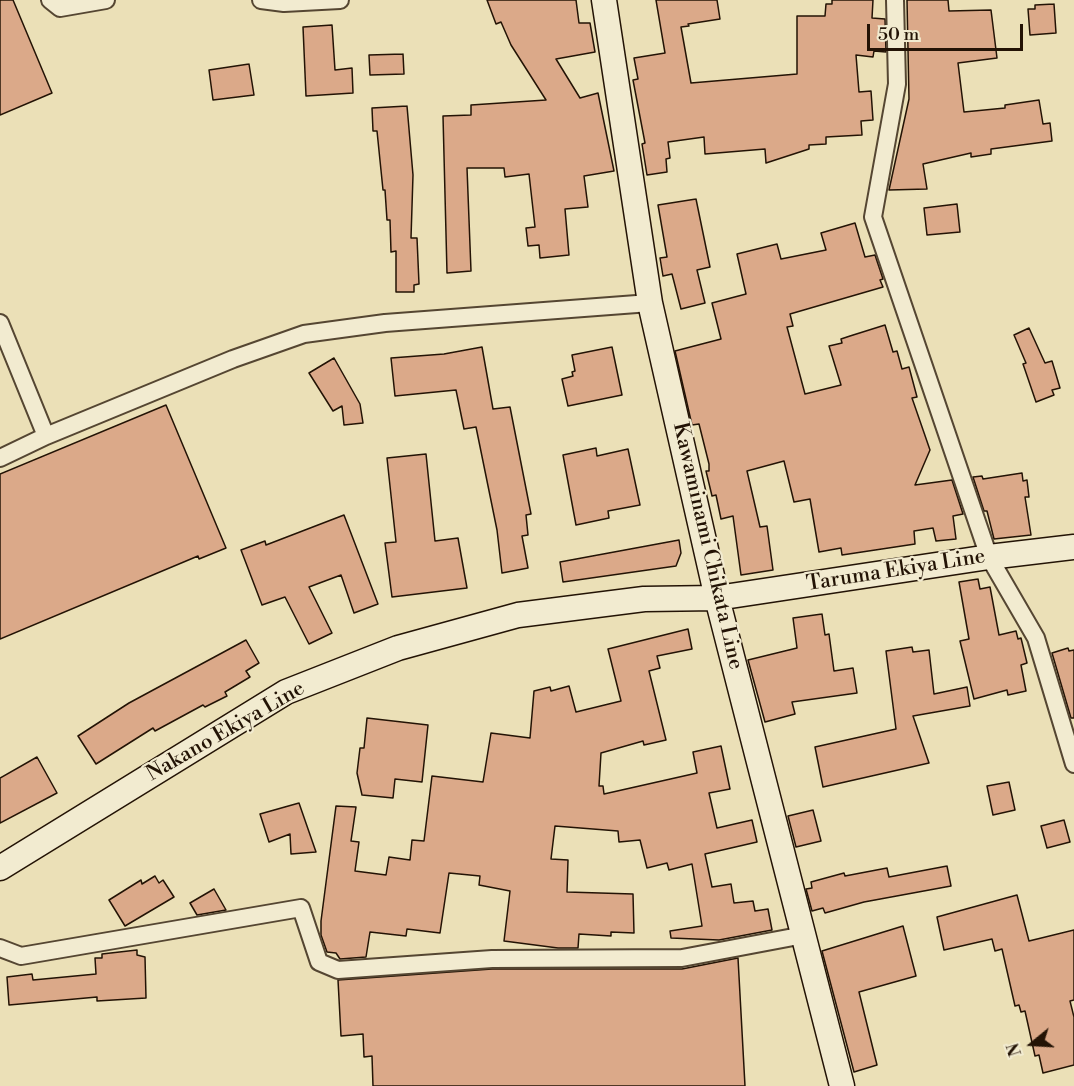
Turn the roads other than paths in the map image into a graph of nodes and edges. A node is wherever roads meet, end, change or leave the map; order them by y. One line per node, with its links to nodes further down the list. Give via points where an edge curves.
1 (50, 0): 2 (street, via 60,8)
2 (106, 0)
3 (261, 0): 4 (street)
4 (340, 0)
5 (604, 0): 7 (main road, Kawaminami Chikata Line)
6 (895, 0): 12 (street, via 897,84 873,217)
7 (650, 303): 9 (street, via 385,323 304,334); 13 (main road, Kawaminami Chikata Line)
8 (0, 323): 9 (street)
9 (46, 436): 10 (street)
10 (0, 458)
11 (1074, 547): 12 (main road, Taruma Ekiya Line)
12 (989, 557): 13 (main road, Taruma Ekiya Line); 14 (street, via 1036,638)
13 (717, 598): 15 (main road, Nakano Ekiya Line, via 644,599 518,615 398,648 286,692); 16 (main road, Kawaminami Chikata Line)
14 (1074, 764)
15 (0, 868)
16 (804, 935): 17 (street, via 682,958 492,959 338,970 318,962 301,908 21,956); 18 (main road, Kawaminami Chikata Line)
17 (0, 948)
18 (842, 1086)

